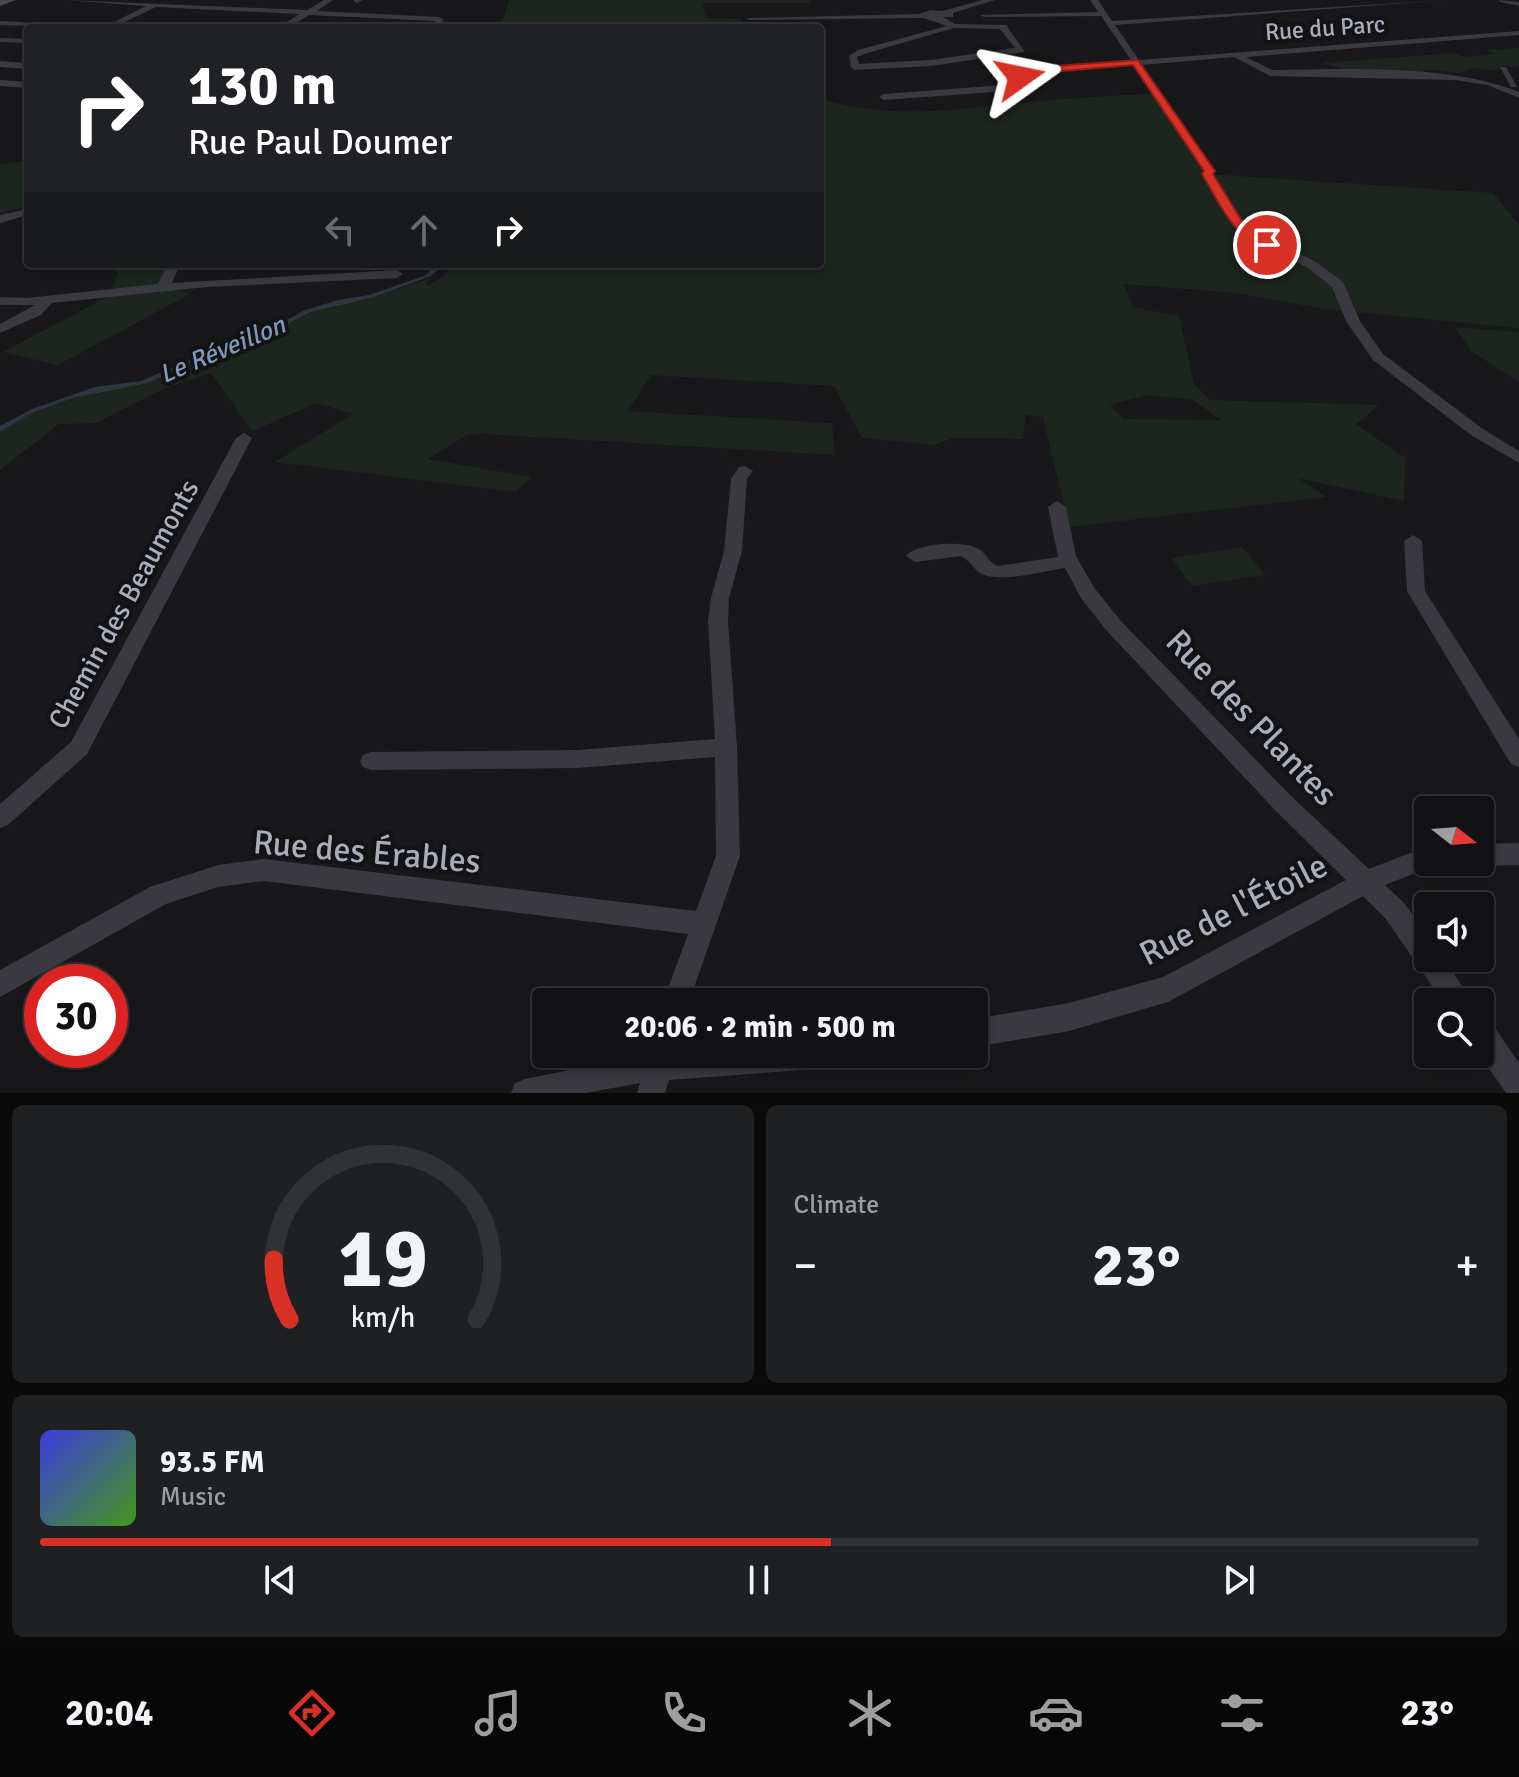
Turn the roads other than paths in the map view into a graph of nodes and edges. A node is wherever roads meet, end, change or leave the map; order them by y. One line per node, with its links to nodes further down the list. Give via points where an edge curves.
1 (11, 0): 8 (street)
2 (68, 0): 9 (street)
3 (329, 0): 12 (street)
4 (991, 0): 14 (street)
5 (1094, 0): 16 (street)
6 (1443, 0): 16 (street)
7 (1503, 0): 10 (street)
8 (0, 3)
9 (156, 4): 12 (street); 19 (street)
10 (1519, 4)
11 (917, 6): 13 (street)
12 (309, 12): 20 (street); 21 (street, via 439,19)
13 (924, 14): 14 (street); 15 (street)
14 (941, 16): 16 (street); 22 (street)
15 (750, 18)
16 (1108, 19): 28 (street)
17 (0, 23): 18 (street)
18 (24, 24)
19 (114, 24)
20 (289, 24)
21 (440, 24)
22 (954, 26): 26 (street, via 1003,27 1022,50); 26 (street, via 861,52 853,56 855,67)
23 (1519, 33): 27 (street, Rue du Parc)
24 (0, 40): 25 (street)
25 (24, 41)
26 (1004, 53): 32 (street)
27 (1236, 55): 28 (street, Rue du Parc); 35 (street, via 1270,73 1435,75)
28 (1135, 62): 32 (street, Rue du Parc); 46 (street, via 1210,171 1207,174 1241,228 1312,265 1338,285 1353,321 1378,357)
29 (0, 64): 30 (street)
30 (24, 65)
31 (1503, 69): 35 (street)
32 (1026, 71): 36 (street, via 1020,73 1026,81 1020,87)
33 (0, 83): 34 (street)
34 (24, 85)
35 (1517, 89)
36 (884, 97)
37 (24, 213): 38 (street)
38 (0, 219)
39 (172, 268): 41 (street)
40 (397, 274): 41 (street)
41 (163, 288): 42 (street)
42 (48, 300): 43 (street); 44 (street, via 36,312)
43 (0, 301)
44 (0, 329)
45 (244, 438): 55 (street, Chemin des Beaumonts, via 79,748)
46 (1519, 458)
47 (745, 471): 52 (street, via 725,551 718,621)
48 (1057, 507): 51 (street, Rue des Plantes)
49 (1413, 541): 53 (street, via 1416,591)
50 (915, 556): 51 (street, via 969,550 985,568 997,572)
51 (1070, 561): 59 (street, Rue des Plantes, via 1113,625)
52 (726, 747): 54 (street, via 577,759); 60 (street, via 728,856)
53 (1519, 758)
54 (371, 761)
55 (0, 818)
56 (1519, 854): 57 (street)
57 (1494, 855)
58 (1414, 863): 59 (street, Rue de l'Étoile)
59 (1365, 882): 61 (street, Rue des Plantes); 64 (street, Rue de l'Étoile, via 1168,989 1069,1017)
60 (704, 924): 62 (street, Rue des Érables, via 264,870 218,876 159,895); 63 (street)
61 (1414, 938)
62 (0, 984)
63 (681, 988)
64 (988, 1031)
65 (1494, 1051): 68 (street)
66 (692, 1068): 67 (street)
67 (657, 1071): 69 (street, via 613,1073)
68 (1519, 1087)
69 (525, 1093)

